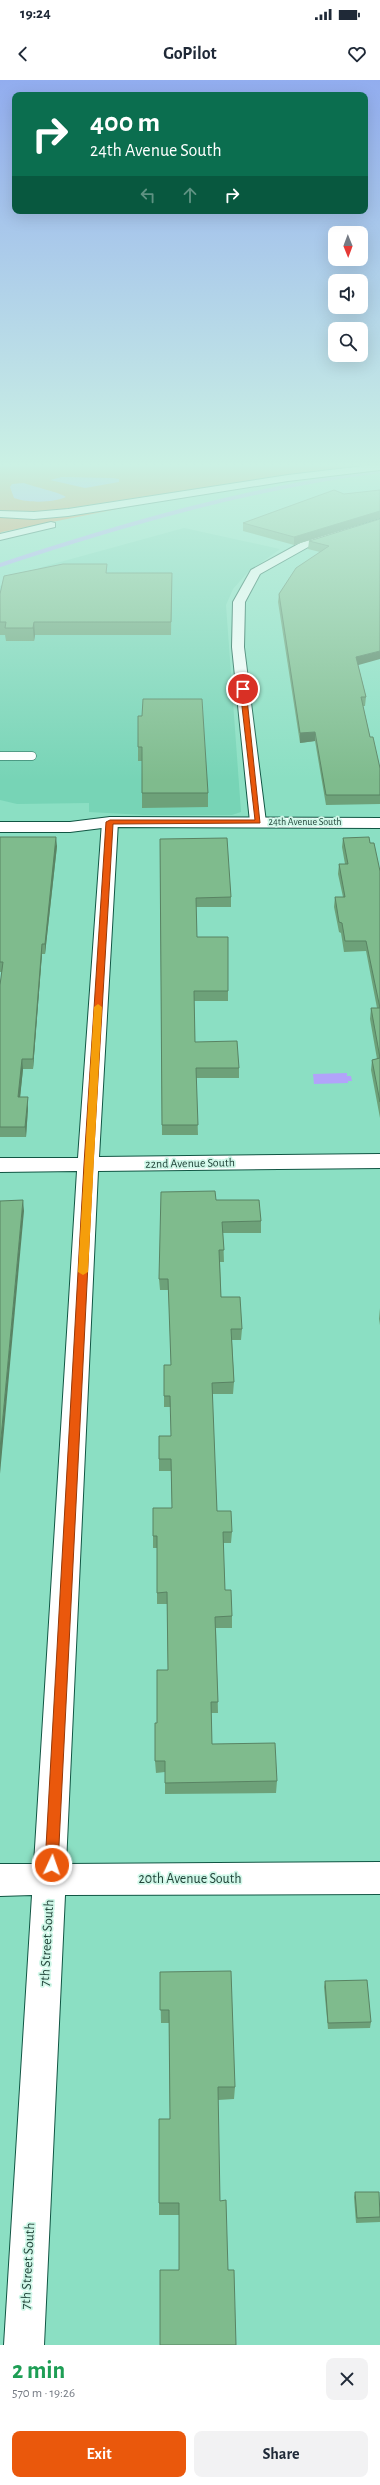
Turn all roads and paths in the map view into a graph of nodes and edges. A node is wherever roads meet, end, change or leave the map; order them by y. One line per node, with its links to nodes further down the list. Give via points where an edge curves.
1 (261, 569): 6 (main road, via 255,572 239,602 238,647)
2 (0, 756): 3 (lane)
3 (32, 756)
4 (0, 812): 5 (main road, 24th Avenue South, via 84,815)
5 (110, 822): 6 (main road, 24th Avenue South); 8 (main road, 24th Avenue South, via 70,827); 10 (main road, 7th Street South)
6 (258, 822): 7 (main road, 24th Avenue South)
7 (380, 823)
8 (0, 827)
9 (380, 1161): 10 (main road, 22nd Avenue South)
10 (88, 1164): 11 (main road, 22nd Avenue South); 14 (main road, 7th Street South)
11 (0, 1165)
12 (380, 1878): 14 (main road, 20th Avenue South)
13 (0, 1880): 14 (main road, 20th Avenue South)
14 (51, 1880): 15 (main road, 7th Street South)
15 (24, 2345)

